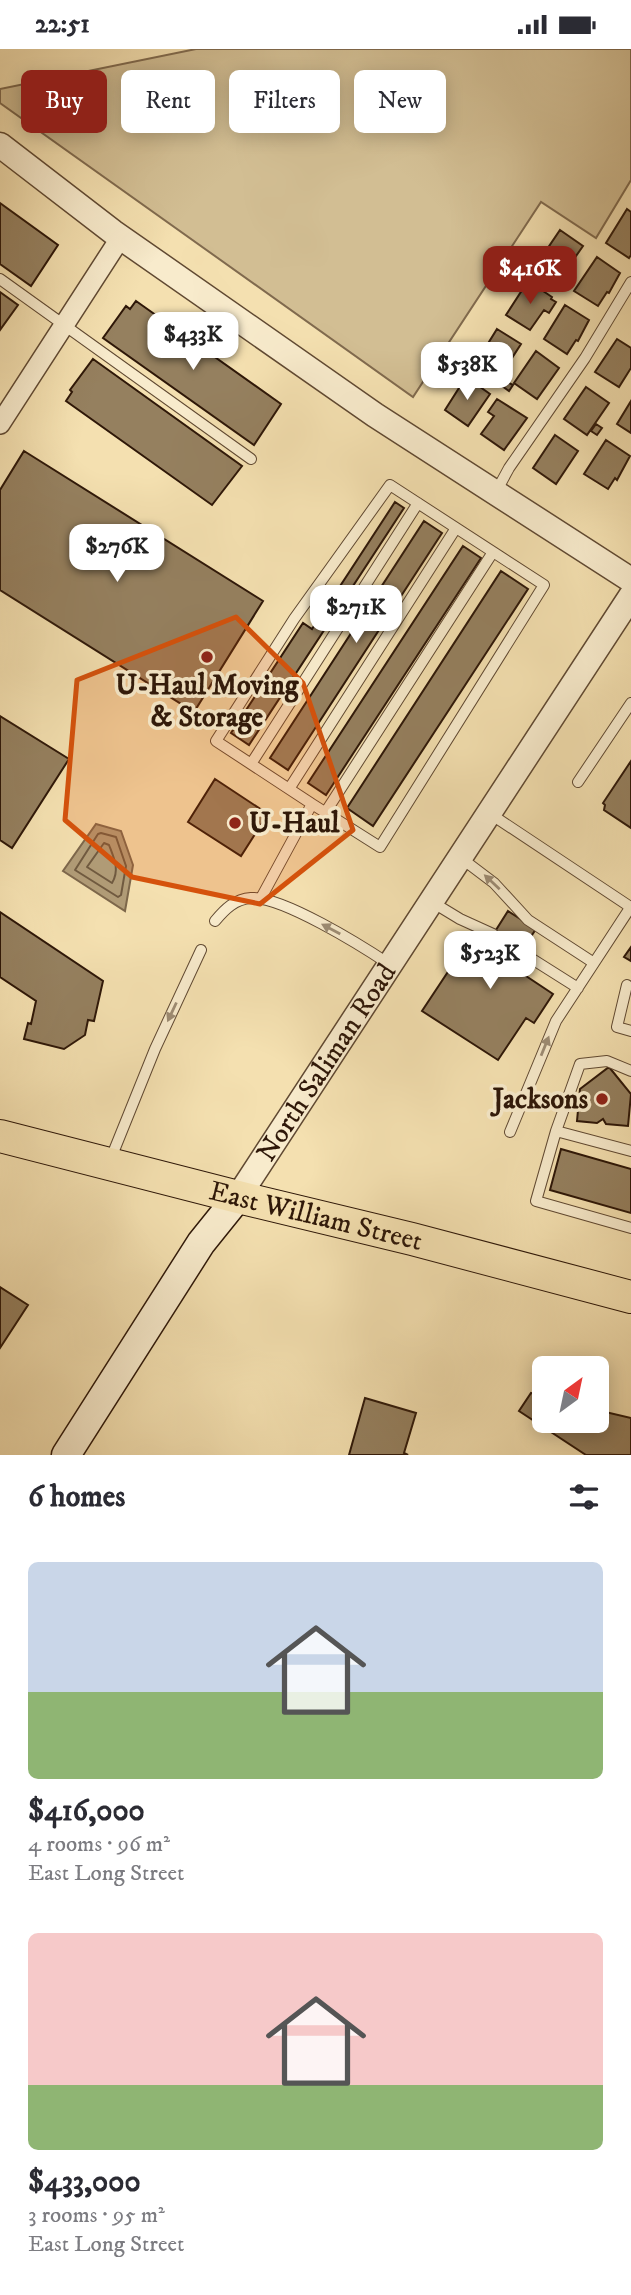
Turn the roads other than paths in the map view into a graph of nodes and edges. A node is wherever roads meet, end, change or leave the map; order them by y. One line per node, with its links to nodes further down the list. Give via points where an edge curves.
1 (0, 145): 2 (street)
2 (121, 237): 5 (street); 8 (street, via 375,415)
3 (0, 279): 5 (lane)
4 (631, 282): 8 (lane)
5 (64, 325): 6 (street); 7 (lane)
6 (0, 423)
7 (251, 459)
8 (496, 493): 12 (street)
9 (418, 503): 10 (lane); 15 (lane); 15 (lane, via 390,485 294,619 223,729 216,741)
10 (456, 528): 11 (lane); 17 (lane)
11 (494, 552): 19 (lane); 19 (lane, via 544,585 380,847)
12 (631, 580)
13 (631, 596): 20 (street, North Saliman Road)
14 (631, 703): 16 (lane)
15 (251, 764): 17 (lane)
16 (578, 782)
17 (289, 789): 18 (lane)
18 (312, 804): 19 (lane); 22 (lane)
19 (326, 813)
20 (489, 813): 21 (street, North Saliman Road); 28 (lane, via 629,906)
21 (460, 857): 23 (street, North Saliman Road); 28 (lane, one-way to 21, via 528,920 494,883)
22 (261, 898): 24 (lane, via 236,902); 29 (lane, one-way to 22, via 327,927)
23 (431, 901): 25 (lane); 29 (street, North Saliman Road)
24 (215, 921)
25 (493, 934)
26 (201, 950): 38 (lane, one-way to 38)
27 (521, 952): 31 (lane)
28 (594, 963): 31 (lane)
29 (390, 964): 39 (street, North Saliman Road)
30 (627, 985): 32 (lane, via 617,1027)
31 (578, 988): 35 (lane, one-way to 31, via 556,1021)
32 (631, 1031)
33 (631, 1071): 34 (lane, via 607,1061 580,1064)
34 (556, 1131): 37 (lane); 40 (lane, via 536,1201)
35 (510, 1132)
36 (0, 1136): 38 (main road, East William Street)
37 (631, 1151)
38 (109, 1164): 39 (main road, East William Street)
39 (238, 1197): 41 (main road, East William Street); 42 (main road, North Saliman Road, via 201,1243)
40 (631, 1228)
41 (631, 1297)
42 (66, 1455)

